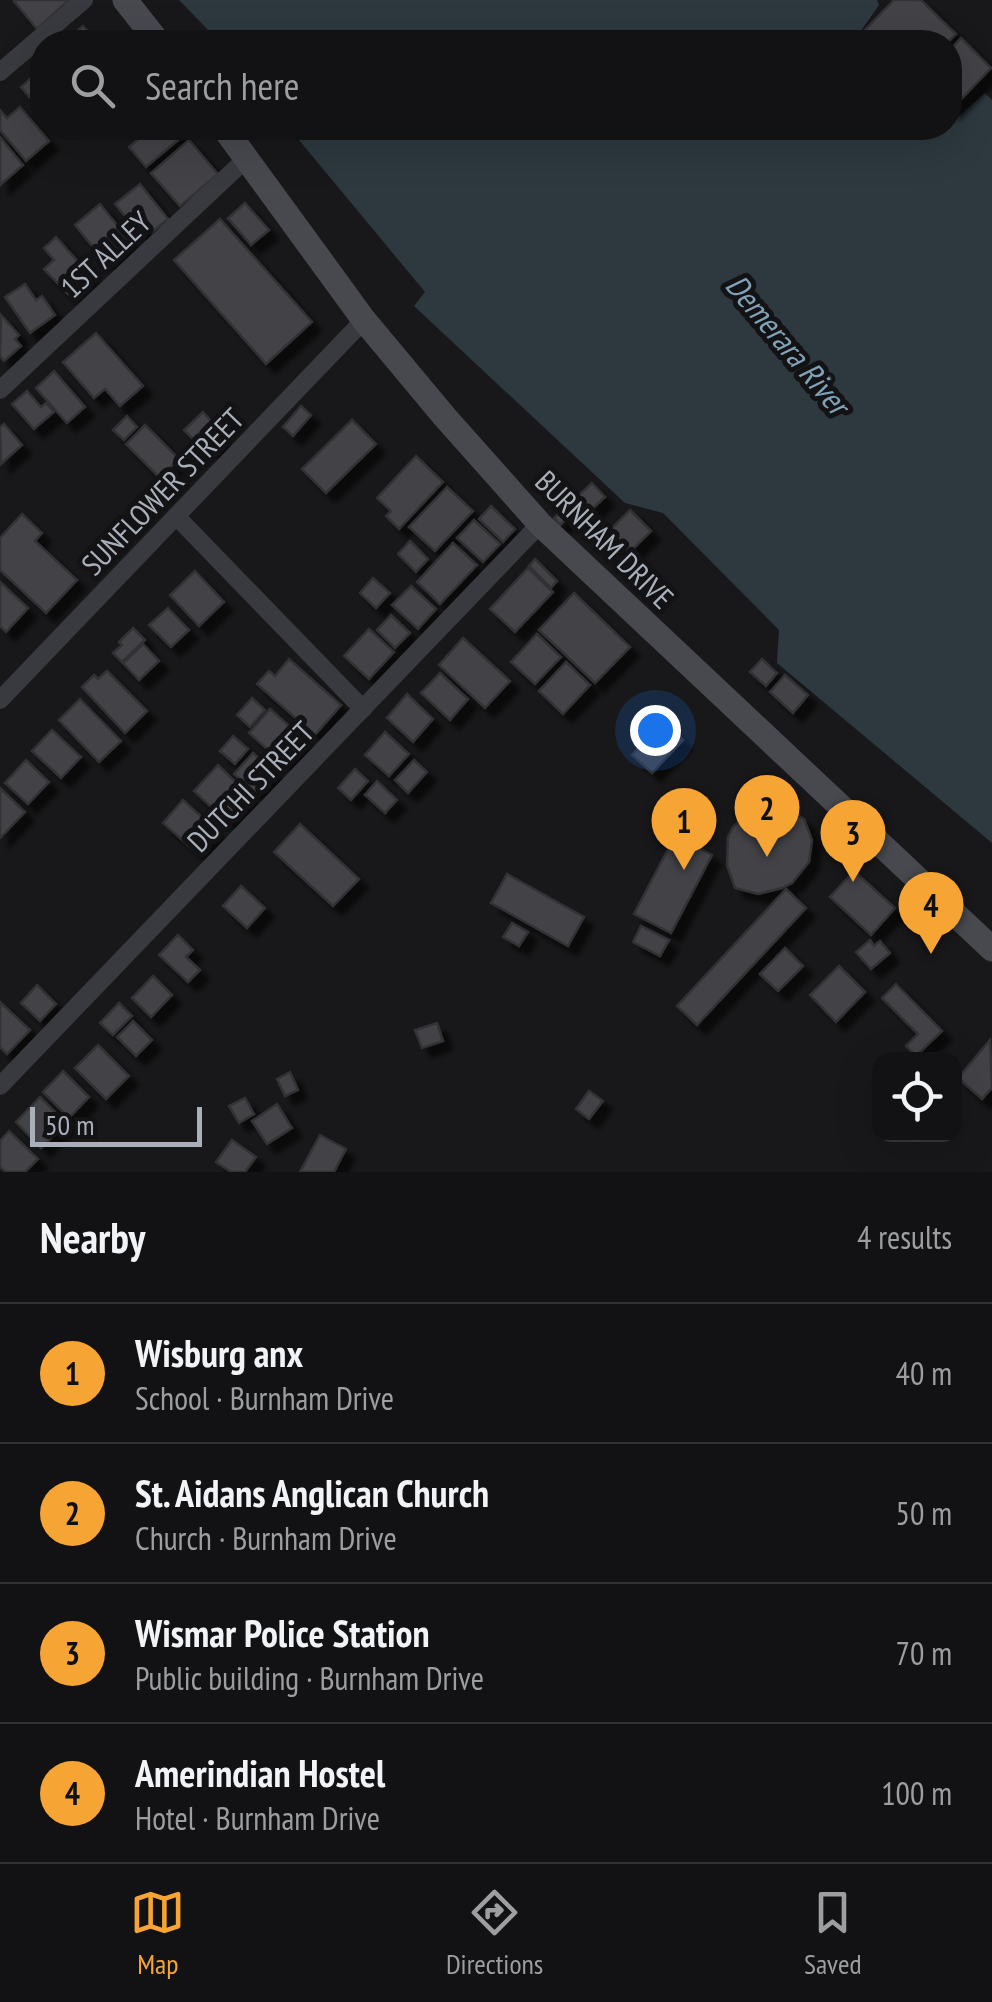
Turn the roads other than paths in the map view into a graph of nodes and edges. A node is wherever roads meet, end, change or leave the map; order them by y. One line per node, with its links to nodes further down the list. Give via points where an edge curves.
1 (84, 0): 3 (street)
2 (125, 0): 4 (street)
3 (49, 30)
4 (149, 30)
5 (30, 46): 6 (street)
6 (0, 72)
7 (234, 140): 8 (street, BURNHAM DRIVE)
8 (248, 158): 9 (street, BURNHAM DRIVE); 10 (street, 1ST ALLEY)
9 (364, 320): 11 (street, SUNFLOWER STREET); 12 (street, BURNHAM DRIVE)
10 (0, 390)
11 (176, 516): 13 (street, SUNFLOWER STREET); 14 (street)
12 (540, 524): 14 (street, DUTCHI STREET); 15 (street, BURNHAM DRIVE)
13 (0, 700)
14 (363, 708): 16 (street, DUTCHI STREET)
15 (992, 949)
16 (0, 1086)

